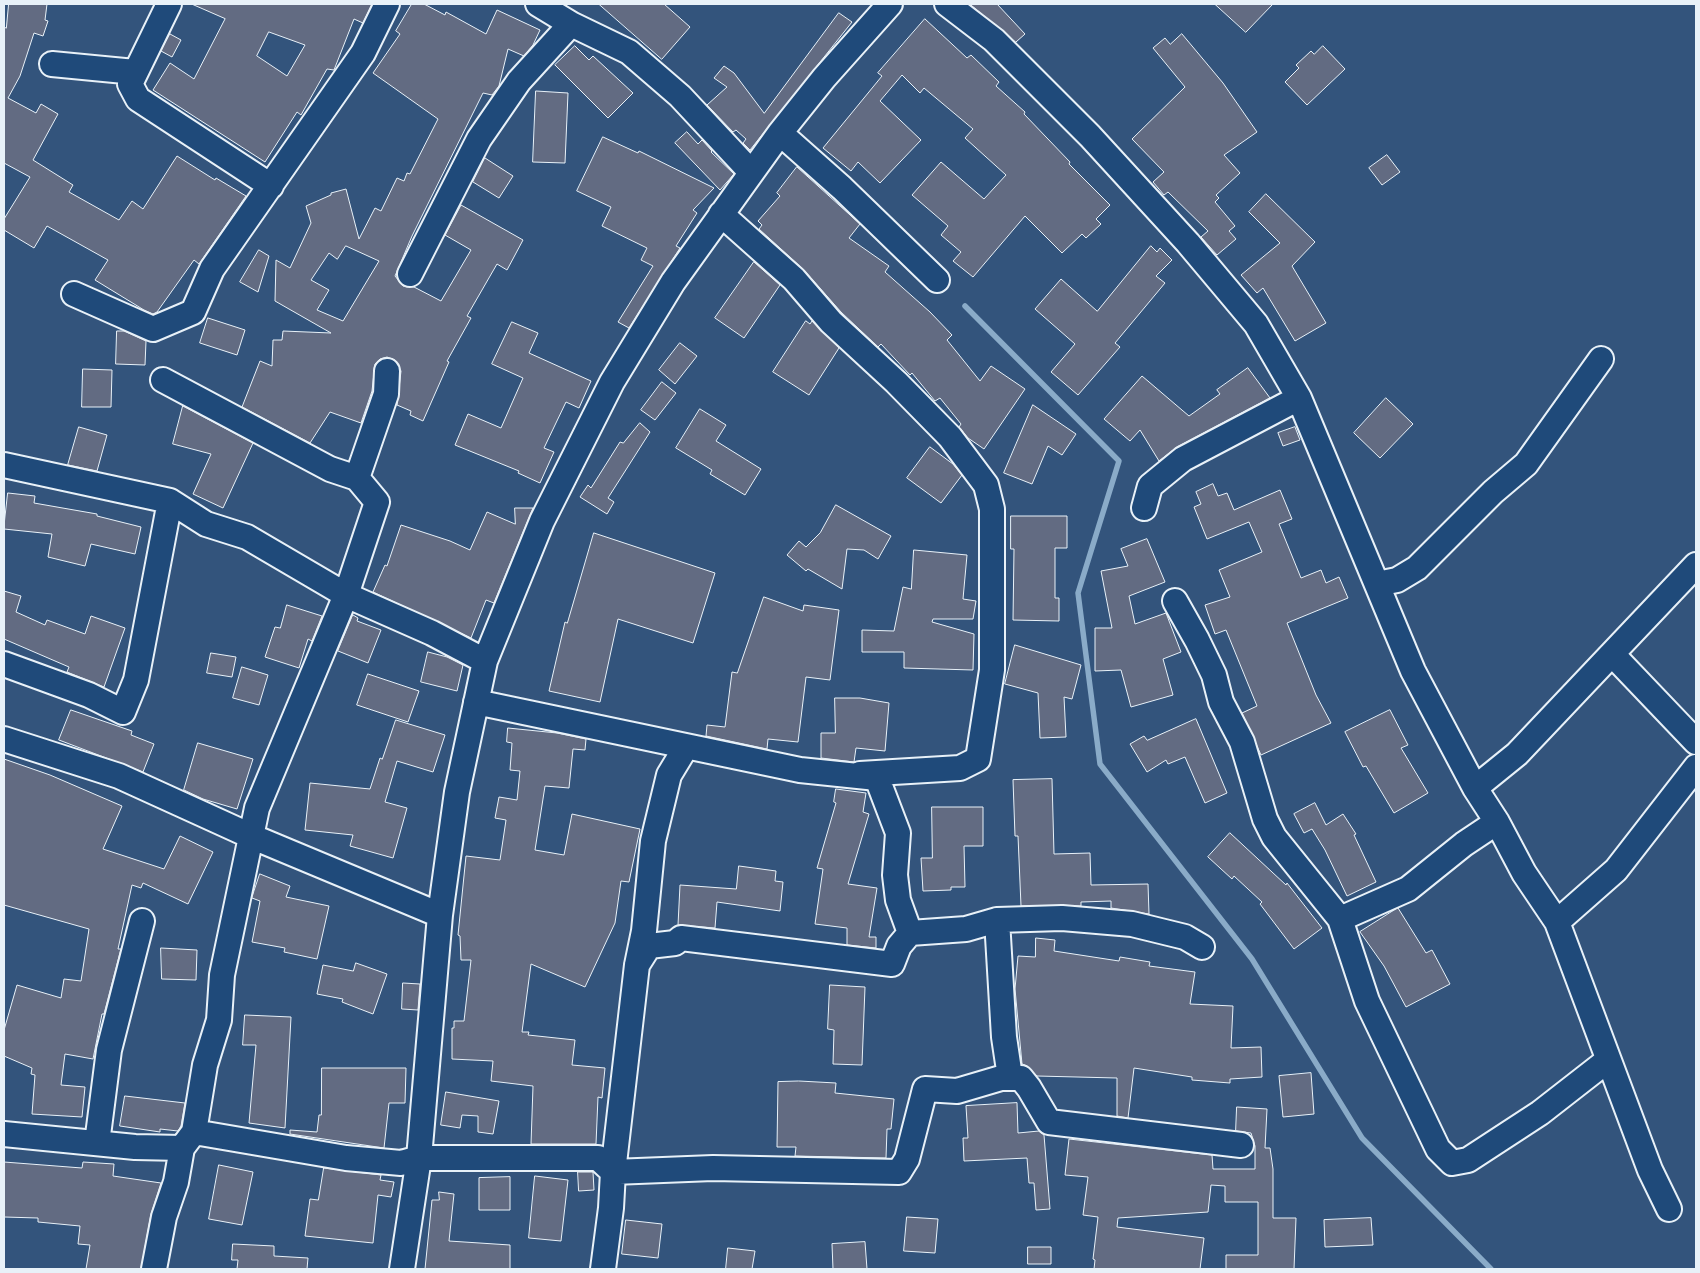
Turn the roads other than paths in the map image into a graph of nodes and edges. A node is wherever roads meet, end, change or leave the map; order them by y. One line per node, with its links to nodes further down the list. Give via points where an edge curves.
1 (169, 4): 8 (street)
2 (387, 4): 11 (street, via 363,52)
3 (538, 4): 6 (street)
4 (890, 4): 9 (street)
5 (946, 4): 19 (street, via 994,40 1090,136 1188,243 1256,324)
6 (571, 24): 10 (street, via 629,52 680,96); 13 (street, via 519,81 479,139)
7 (52, 64): 8 (street)
8 (135, 72): 11 (street, via 130,84 138,99)
9 (780, 133): 10 (street); 14 (street)
10 (751, 172): 12 (street)
11 (271, 186): 15 (street, via 212,269 193,312 153,329)
12 (722, 214): 29 (street, via 673,282 612,382 542,521); 38 (street, via 794,279 831,322 950,437 986,485 990,501 992,670 978,759 960,768)
13 (410, 274)
14 (937, 280)
15 (74, 294)
16 (1601, 359): 25 (street, via 1526,464 1493,492 1417,568 1397,580)
17 (387, 371): 21 (street, via 386,394)
18 (162, 380): 21 (street, via 330,469)
19 (1299, 398): 23 (street, via 1183,459 1150,486); 25 (street)
20 (4, 465): 22 (street)
21 (357, 478): 26 (street, via 377,502)
22 (170, 501): 26 (street, via 206,524 247,537); 30 (street, via 136,680 123,712 89,695)
23 (1144, 508)
24 (1696, 565): 28 (street)
25 (1377, 584): 39 (street, via 1414,671)
26 (346, 595): 29 (street, via 432,633); 41 (street, via 257,808)
27 (1175, 601): 43 (street, via 1197,640 1214,676 1221,702 1242,742 1265,819 1274,837)
28 (1612, 654): 34 (street); 39 (street, via 1517,754)
29 (485, 661): 31 (street)
30 (4, 664)
31 (476, 702): 33 (street); 42 (street, via 457,792)
32 (4, 739): 41 (street, via 119,776)
33 (660, 740): 35 (street); 37 (street)
34 (1696, 742)
35 (686, 747): 37 (street); 38 (street)
36 (1696, 767): 46 (street, via 1616,870)
37 (669, 775): 47 (street, via 652,841)
38 (843, 776): 48 (street, via 877,778 898,834 898,900)
39 (1475, 788): 40 (street)
40 (1497, 822): 43 (street, via 1408,889); 46 (street, via 1524,873)
41 (253, 836): 42 (street); 55 (street, via 222,975 219,1020)
42 (440, 915): 58 (street)
43 (1340, 918): 52 (street, via 1367,1000 1438,1149 1452,1163 1468,1160 1540,1113)
44 (997, 920): 48 (street, via 966,929); 50 (street, via 1062,918 1132,924 1185,937); 53 (street, via 1004,1037)
45 (142, 921): 56 (street, via 109,1050)
46 (1557, 922): 52 (street)
47 (644, 931): 49 (street); 51 (street)
48 (910, 933): 49 (street, via 899,946 892,964)
49 (680, 938): 51 (street, via 675,943 649,946)
50 (1202, 947)
51 (637, 965): 59 (street)
52 (1608, 1060): 60 (street, via 1650,1170)
53 (1010, 1077): 57 (street, via 1021,1078 1049,1122); 59 (street, via 956,1091 925,1089 907,1158 899,1172 713,1168)
54 (4, 1134): 56 (street)
55 (188, 1140): 56 (street, via 135,1147); 58 (street, via 401,1163); 61 (street, via 164,1217)
56 (97, 1143)
57 (1241, 1145)
58 (419, 1158): 59 (street, via 598,1158); 62 (street)
59 (612, 1172): 63 (street)
60 (1669, 1209)
61 (154, 1269)
62 (402, 1269)
63 (603, 1269)

